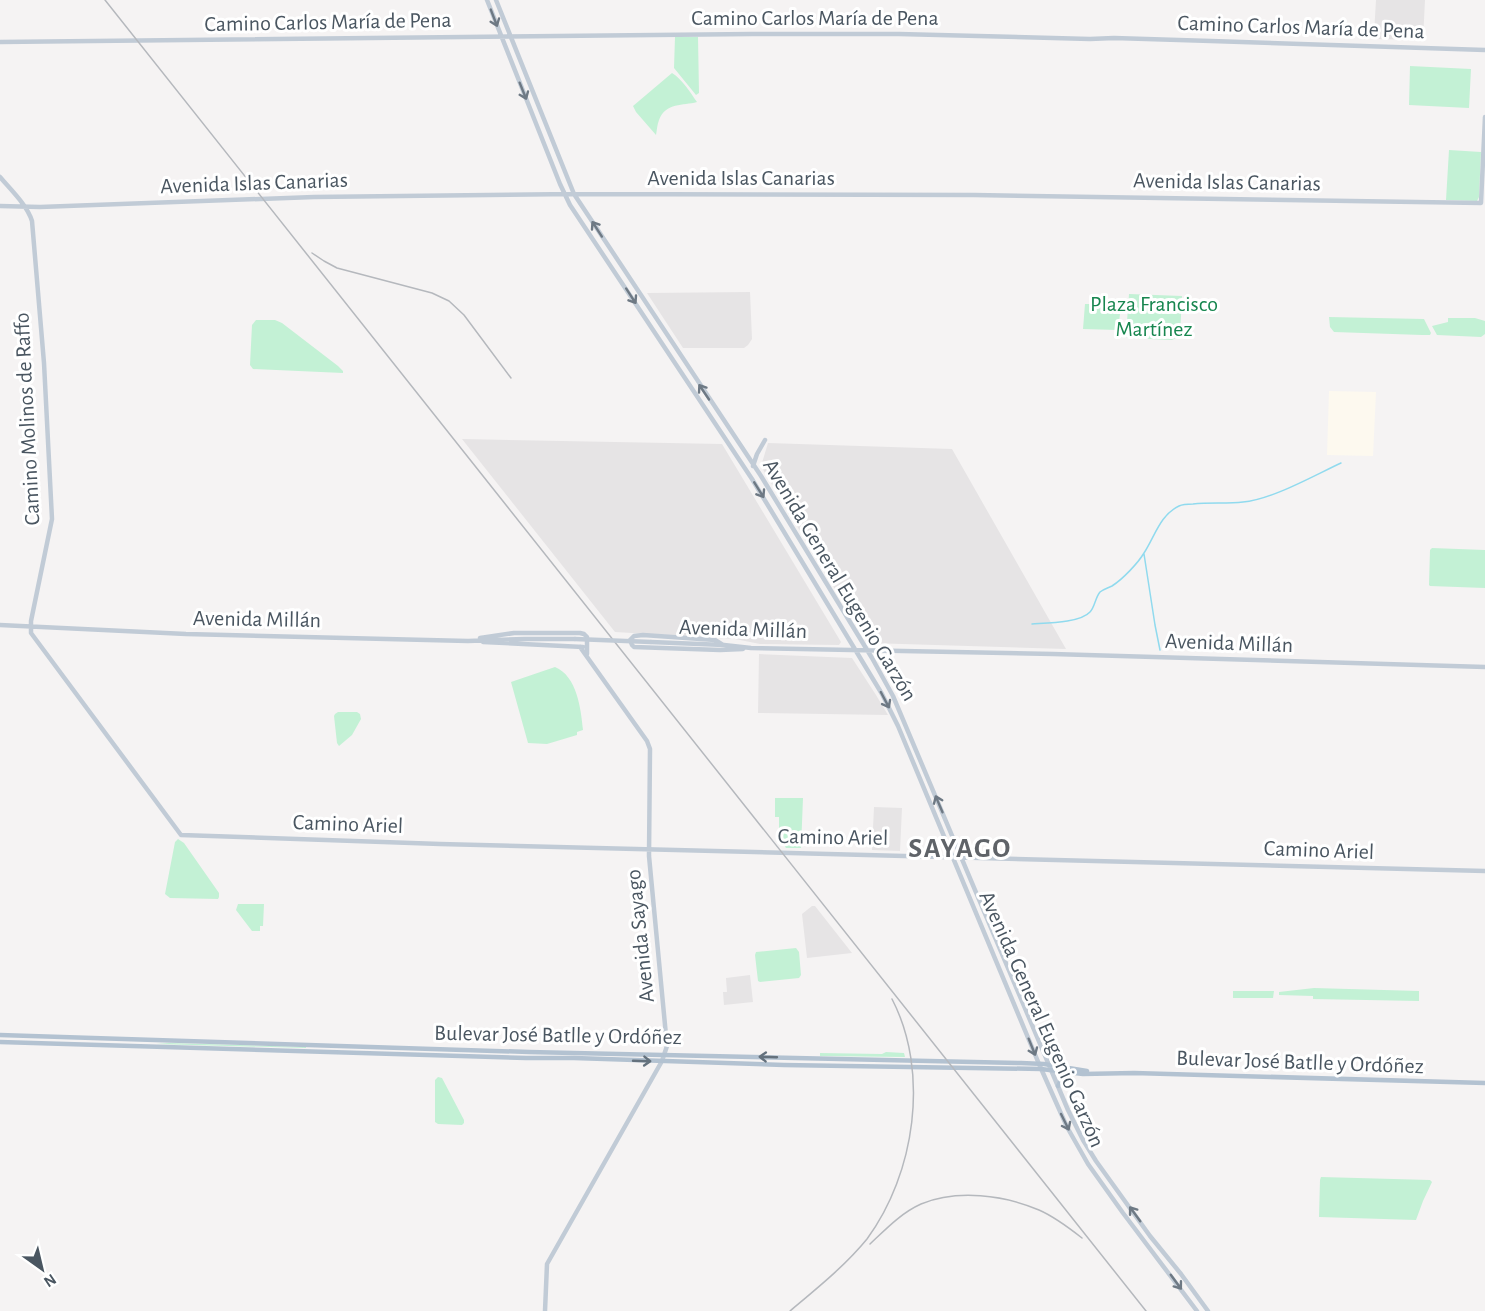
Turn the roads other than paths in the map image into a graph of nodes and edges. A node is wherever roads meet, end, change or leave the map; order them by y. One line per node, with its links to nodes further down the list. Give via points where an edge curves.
1 (487, 0): 3 (street, Avenida General Eugenio Garzón, one-way to 3)
2 (496, 0): 4 (street, Avenida General Eugenio Garzón)
3 (501, 37): 4 (street, Camino Carlos María de Pena); 5 (street, Camino Carlos María de Pena); 10 (street, Avenida General Eugenio Garzón, one-way to 10)
4 (511, 37): 6 (street, Camino Carlos María de Pena, via 899,33); 9 (street, Avenida General Eugenio Garzón)
5 (0, 42)
6 (1485, 50)
7 (1485, 117): 9 (street, Avenida Islas Canarias, via 1481,202)
8 (0, 177): 12 (street, Camino Molinos de Raffo)
9 (574, 194): 10 (street, Avenida Islas Canarias); 14 (street, Avenida General Eugenio Garzón, one-way to 9)
10 (564, 195): 12 (street, Avenida Islas Canarias, via 314,197); 23 (street, Avenida General Eugenio Garzón, one-way to 23, via 752,479)
11 (0, 206): 12 (street, Avenida Islas Canarias)
12 (24, 207): 16 (street, Camino Molinos de Raffo, via 32,221 36,264 52,519)
13 (765, 440): 14 (street)
14 (753, 466): 24 (street, Avenida General Eugenio Garzón)
15 (0, 625): 16 (street, Avenida Millán)
16 (30, 626): 18 (street, Avenida Millán); 27 (street, Camino Ariel, via 33,636 181,835)
17 (478, 640): 18 (street, Avenida Millán); 19 (street, Avenida Millán, bridge); 20 (street)
18 (468, 641): 21 (street, via 513,633 580,633 587,637)
19 (724, 645): 22 (street, Avenida Millán); 22 (street, via 715,640 643,635 630,640 634,647)
20 (580, 647): 21 (street); 25 (street, Avenida Sayago)
21 (587, 647): 25 (street)
22 (751, 648): 23 (street, Avenida Millán)
23 (856, 649): 24 (street, Avenida Millán); 28 (street, Avenida General Eugenio Garzón, one-way to 28, via 892,712)
24 (866, 649): 26 (street, Avenida Millán); 29 (street, Avenida General Eugenio Garzón, one-way to 24, via 893,696)
25 (587, 654): 27 (street, Avenida Sayago, via 649,745)
26 (1485, 667)
27 (648, 849): 28 (street, Camino Ariel); 33 (street, Avenida Sayago)
28 (953, 857): 29 (street, Camino Ariel); 35 (street, Avenida General Eugenio Garzón, one-way to 35)
29 (962, 858): 30 (street, Camino Ariel); 36 (street, Avenida General Eugenio Garzón)
30 (1485, 871)
31 (0, 1035): 33 (main road, Bulevar José Batlle y Ordóñez)
32 (0, 1042): 34 (main road, Bulevar José Batlle y Ordóñez, one-way to 34)
33 (665, 1054): 34 (street, Avenida Sayago); 35 (main road, Bulevar José Batlle y Ordóñez, one-way to 33)
34 (662, 1061): 35 (main road, Bulevar José Batlle y Ordóñez); 41 (street, Avenida Sayago, via 549,1261)
35 (1040, 1066): 36 (main road, Bulevar José Batlle y Ordóñez); 42 (street, Avenida General Eugenio Garzón, one-way to 42, via 1088,1164)
36 (1050, 1068): 37 (main road, Bulevar José Batlle y Ordóñez); 38 (main road, Bulevar José Batlle y Ordóñez); 40 (street, Avenida General Eugenio Garzón)
37 (1069, 1073): 38 (main road, Bulevar José Batlle y Ordóñez); 40 (main road)
38 (1114, 1073): 39 (main road, Bulevar José Batlle y Ordóñez)
39 (1485, 1083)
40 (1058, 1086): 43 (street, Avenida General Eugenio Garzón, one-way to 40, via 1096,1161)
41 (545, 1311)
42 (1197, 1311)
43 (1208, 1311)

